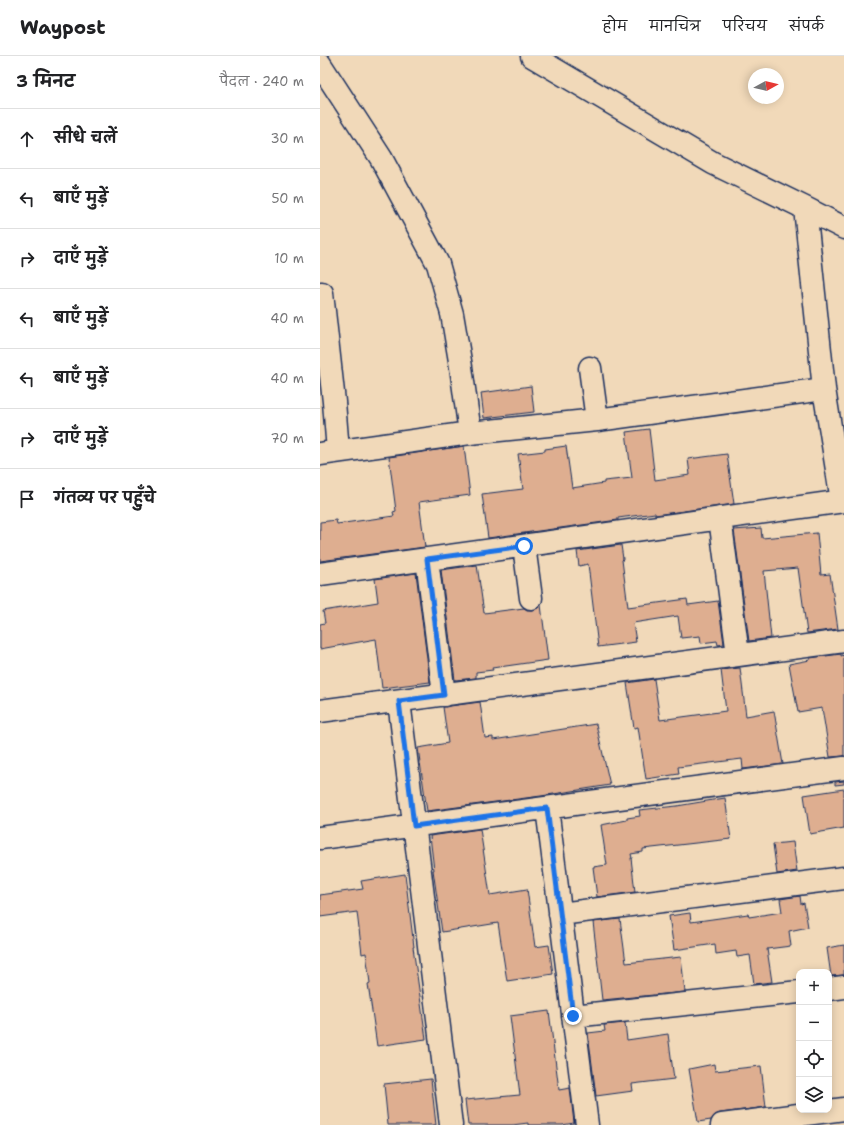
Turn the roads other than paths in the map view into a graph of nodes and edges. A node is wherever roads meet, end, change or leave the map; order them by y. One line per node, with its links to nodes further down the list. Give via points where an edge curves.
1 (532, 56): 3 (street, via 713,163)
2 (320, 64): 9 (street, via 381,158 438,264 452,314)
3 (805, 208): 4 (street); 7 (street)
4 (844, 228)
5 (322, 293): 10 (street, via 334,402)
6 (590, 368): 8 (street)
7 (824, 389): 8 (street); 11 (street)
8 (597, 420): 9 (street)
9 (470, 433): 10 (street)
10 (329, 453)
11 (843, 501): 12 (street)
12 (720, 518): 13 (street); 18 (street)
13 (524, 546): 14 (street); 16 (street)
14 (427, 559): 15 (street); 19 (street)
15 (320, 574)
16 (531, 598)
17 (844, 641): 18 (street)
18 (738, 655): 19 (street)
19 (444, 695): 20 (street)
20 (399, 701): 21 (street); 24 (street)
21 (320, 711)
22 (844, 768): 23 (street)
23 (547, 808): 24 (street); 27 (street)
24 (414, 826): 25 (street); 33 (street)
25 (320, 838)
26 (844, 878): 27 (street)
27 (560, 914): 31 (street)
28 (844, 987): 29 (street)
29 (832, 989)
30 (796, 992): 31 (street)
31 (573, 1016): 34 (street)
32 (844, 1109): 35 (street)
33 (450, 1125)
34 (587, 1125)
35 (722, 1125)

